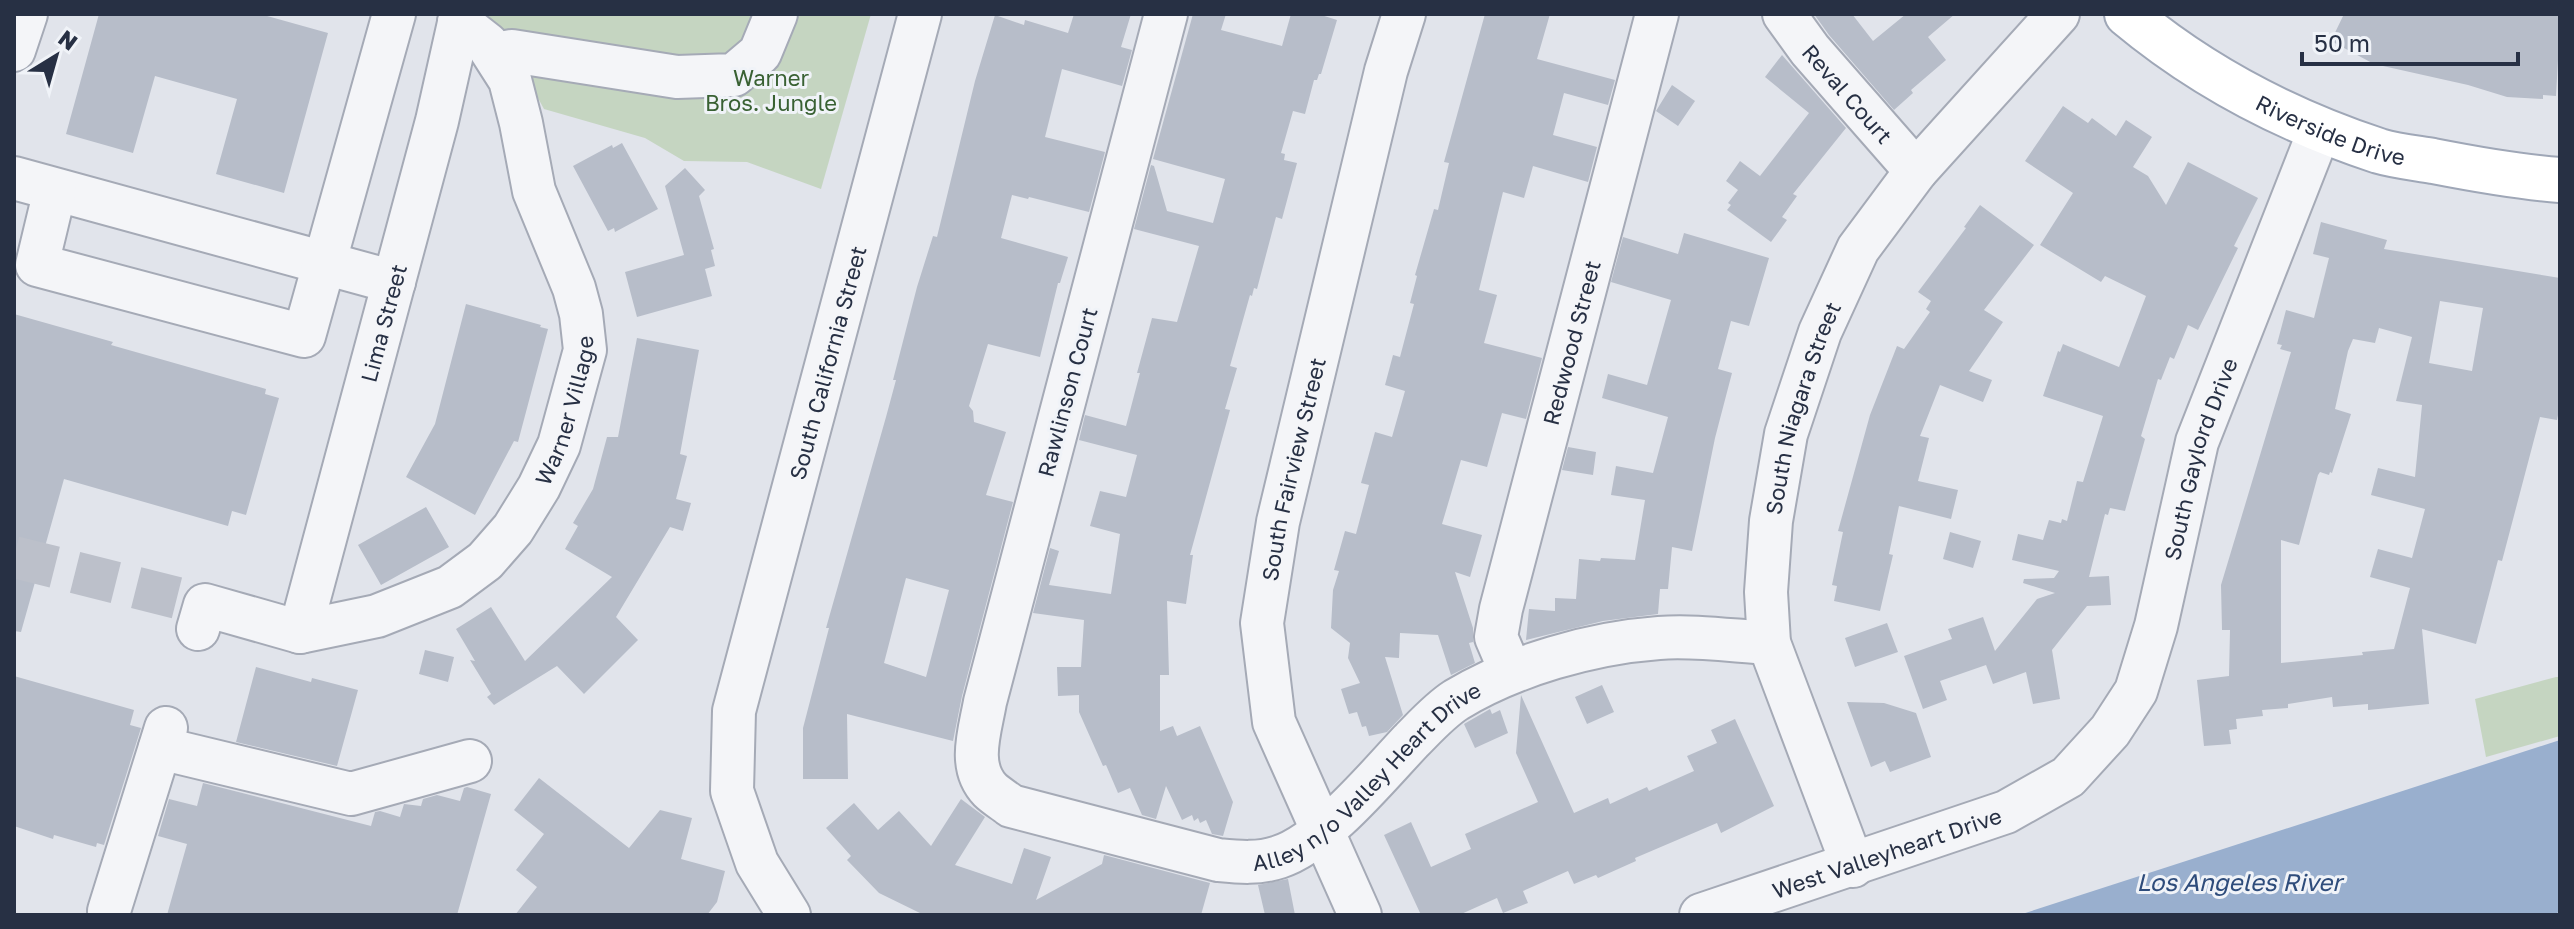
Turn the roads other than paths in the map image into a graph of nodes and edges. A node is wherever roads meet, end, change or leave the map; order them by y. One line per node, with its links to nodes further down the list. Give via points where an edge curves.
1 (394, 14): 17 (street)
2 (776, 14): 11 (street, via 760,53 734,75 677,77 512,51)
3 (920, 14): 29 (street, South California Street, via 734,711 732,791 757,863)
4 (1166, 14): 24 (street, Rawlinson Court, via 985,702 976,750)
5 (1404, 14): 26 (street, South Fairview Street, via 1278,522 1262,623 1274,722)
6 (1657, 14): 22 (street, Redwood Street, via 1501,609 1496,637)
7 (1784, 14): 13 (street, Reval Court)
8 (2058, 14): 13 (street, South Niagara Street)
9 (2127, 14): 12 (main road, Riverside Drive, via 2234,88)
10 (460, 18): 11 (street, Warner Village); 18 (street, Lima Street)
11 (495, 54): 20 (street, Warner Village, via 510,80 534,191 581,314 585,350 559,445 513,529 485,561 450,587 377,616)
12 (2320, 129): 15 (main road, Riverside Drive, via 2382,152); 25 (street, South Gaylord Drive, via 2197,442 2136,691 2110,731)
13 (1916, 171): 21 (street, South Niagara Street, via 1858,249 1820,332 1786,434 1771,521)
14 (14, 178): 16 (street)
15 (2560, 180)
16 (55, 190): 17 (street); 17 (street, via 37,265 304,336)
17 (324, 265): 18 (street)
18 (394, 282): 20 (street, Lima Street)
19 (202, 617): 20 (street)
20 (300, 632)
21 (1769, 643): 22 (street, Alley n/o Valley Heart Drive, via 1660,638 1584,650); 27 (street, South Niagara Street)
22 (1511, 672): 26 (street, Alley n/o Valley Heart Drive, via 1454,702)
23 (470, 761): 28 (street, via 351,794 163,738)
24 (979, 771): 26 (street, Alley n/o Valley Heart Drive, via 990,789 1011,806 1218,860 1252,863 1280,857)
25 (2068, 777): 27 (street, West Valleyheart Drive, via 2006,812)
26 (1321, 831): 30 (street, South Fairview Street)
27 (1853, 866): 31 (street, West Valleyheart Drive)
28 (109, 911)
29 (789, 915)
30 (1360, 915)
31 (1701, 915)

